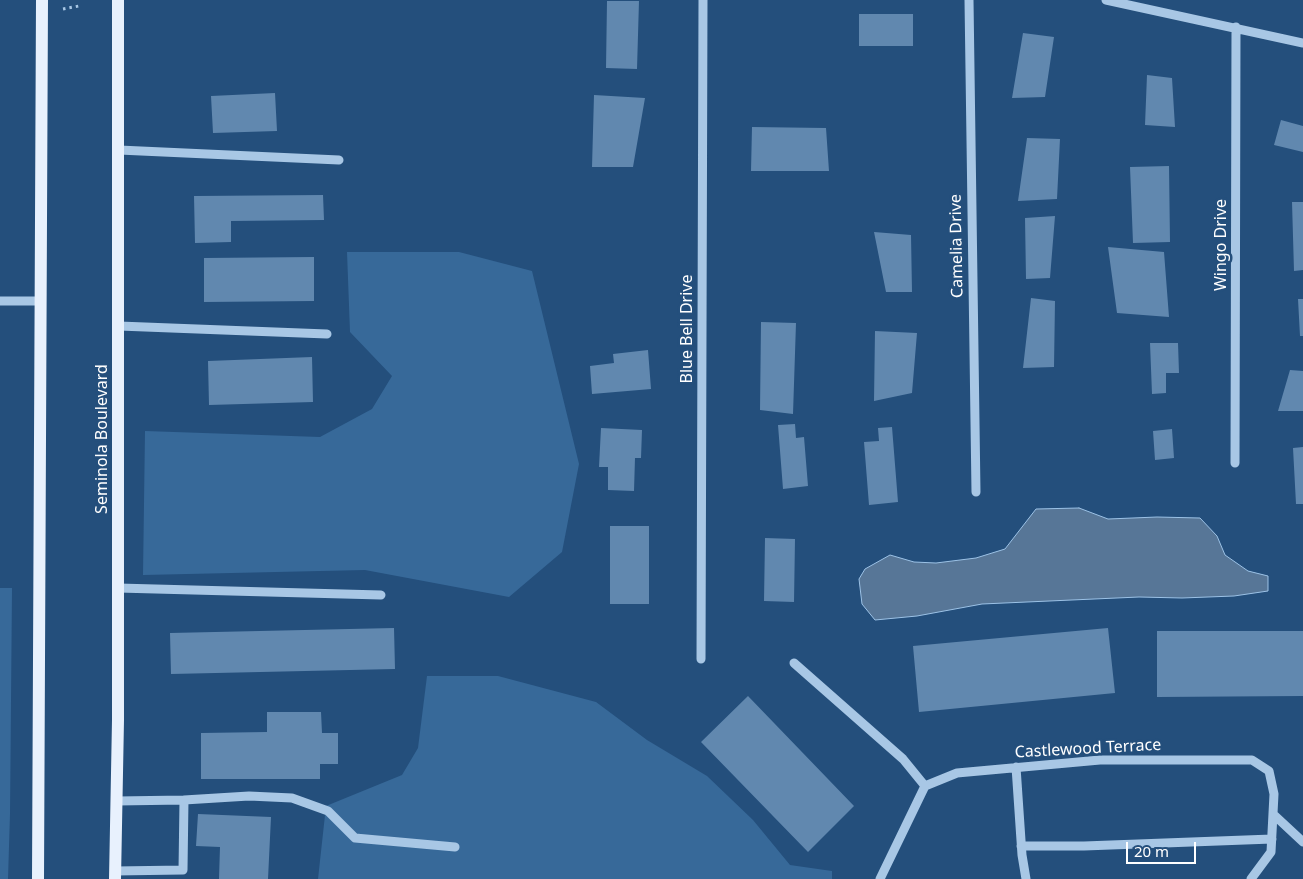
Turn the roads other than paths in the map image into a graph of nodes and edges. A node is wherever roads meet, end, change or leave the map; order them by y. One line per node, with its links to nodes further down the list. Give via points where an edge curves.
1 (42, 0): 11 (main road)
2 (118, 0): 8 (main road, Seminola Boulevard)
3 (703, 0): 18 (street, Blue Bell Drive)
4 (969, 0): 15 (street, Camelia Drive)
5 (1106, 0): 6 (street)
6 (1236, 27): 7 (street); 14 (street, Wingo Drive)
7 (1303, 43)
8 (119, 150): 9 (street); 12 (main road, Seminola Boulevard)
9 (339, 160)
10 (0, 301): 11 (street)
11 (40, 301): 30 (main road)
12 (118, 326): 13 (street); 16 (main road, Seminola Boulevard)
13 (327, 334)
14 (1235, 463)
15 (976, 492)
16 (118, 588): 17 (street); 23 (main road, Seminola Boulevard)
17 (381, 595)
18 (701, 659)
19 (794, 663): 21 (street, via 903,759)
20 (1016, 767): 21 (street, Castlewood Terrace, via 957,772); 24 (street, Castlewood Terrace, via 1100,760 1252,760 1269,771 1274,794); 27 (street)
21 (925, 786): 31 (street)
22 (184, 800): 23 (street); 28 (street, via 249,796 292,798 328,811 356,838); 29 (street, via 182,870)
23 (117, 801): 29 (main road, Seminola Boulevard)
24 (1273, 814): 25 (street, Castlewood Terrace); 26 (street)
25 (1272, 839): 27 (street); 33 (street, Castlewood Terrace, via 1271,852)
26 (1303, 842)
27 (1021, 846): 32 (street)
28 (455, 847)
29 (115, 875)
30 (38, 879)
31 (880, 879)
32 (1026, 879)
33 (1250, 879)

